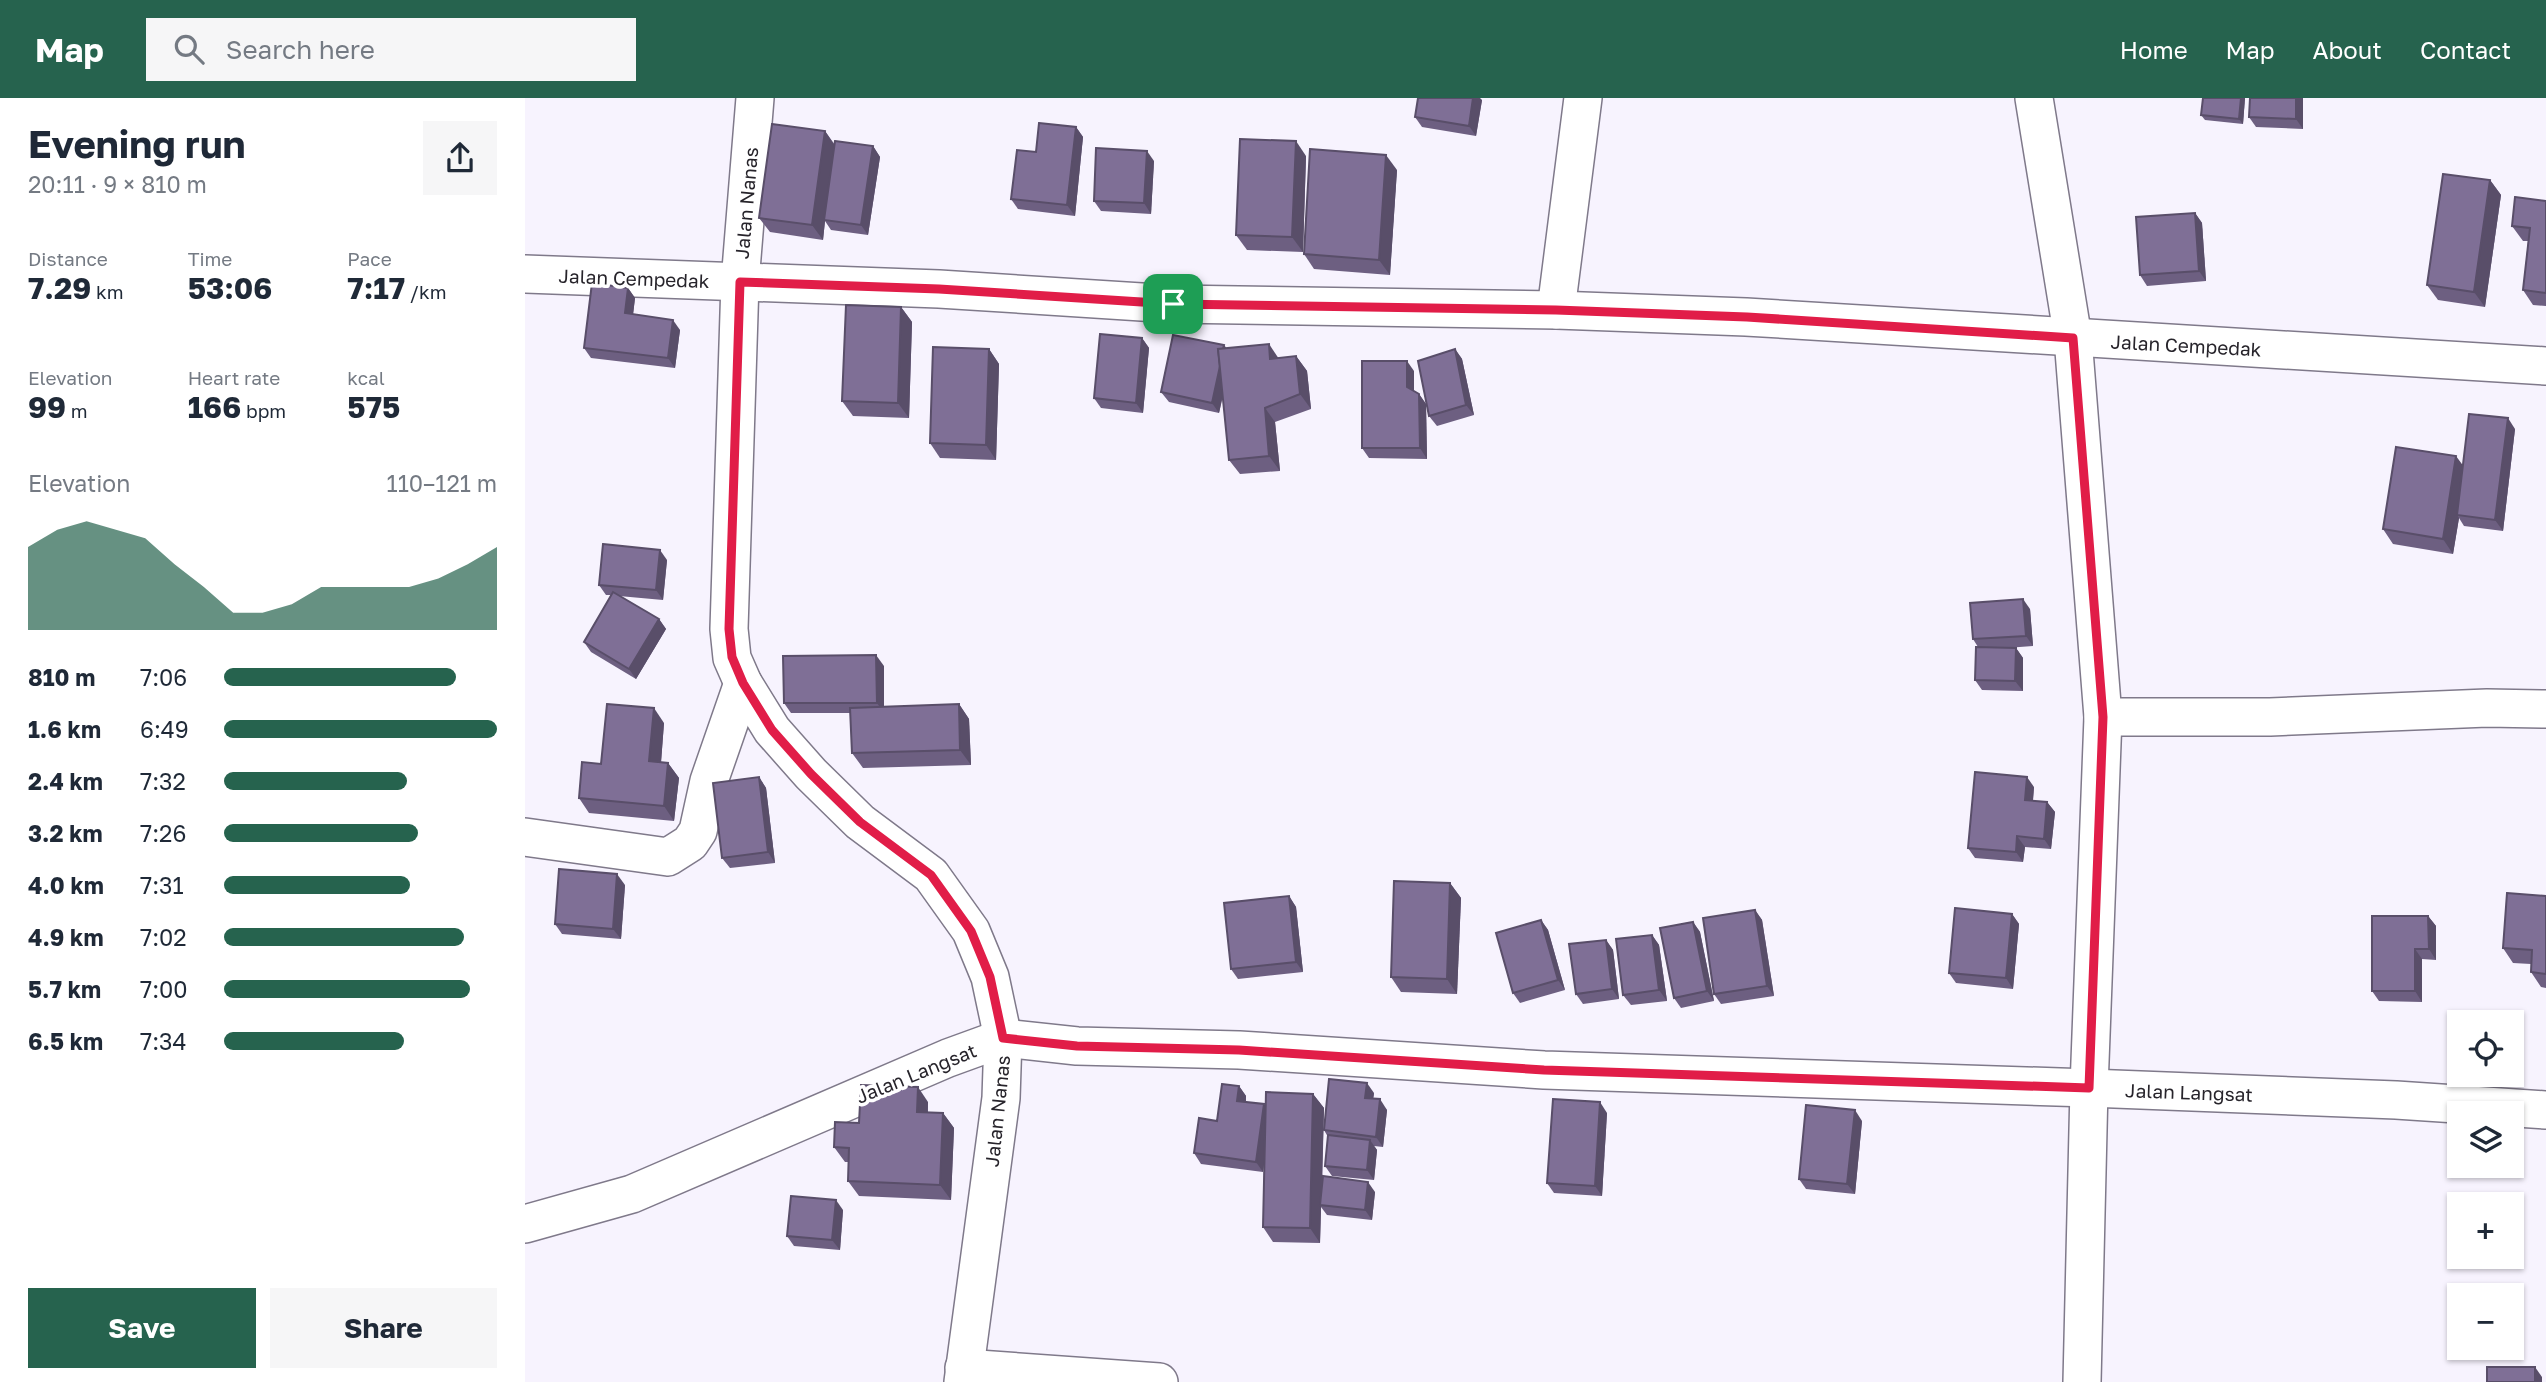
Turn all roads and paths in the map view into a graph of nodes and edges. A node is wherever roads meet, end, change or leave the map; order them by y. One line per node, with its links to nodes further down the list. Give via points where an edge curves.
1 (755, 98): 5 (street, Jalan Nanas)
2 (1583, 98): 6 (street)
3 (2034, 98): 7 (street)
4 (525, 274): 5 (street, Jalan Cempedak)
5 (740, 282): 6 (street, Jalan Cempedak, via 1173,304); 9 (street, Jalan Nanas, via 729,629 732,657)
6 (1556, 310): 7 (street, Jalan Cempedak)
7 (2073, 338): 8 (street, Jalan Cempedak); 11 (street)
8 (2546, 366)
9 (743, 683): 12 (street, via 709,781 698,831 690,843 668,857); 13 (street, Jalan Nanas, via 772,730 811,774 860,822 931,875 971,931 990,977)
10 (2546, 709): 11 (street)
11 (2103, 717): 14 (street)
12 (525, 837)
13 (1003, 1038): 14 (street, Jalan Langsat, via 1077,1046 1239,1050 1544,1070); 16 (street, Jalan Langsat, via 632,1194); 17 (street, Jalan Nanas, via 1001,1098)
14 (2089, 1088): 15 (street, Jalan Langsat); 19 (street)
15 (2546, 1110)
16 (525, 1224)
17 (964, 1375): 18 (street)
18 (1159, 1382)
19 (2082, 1382)

